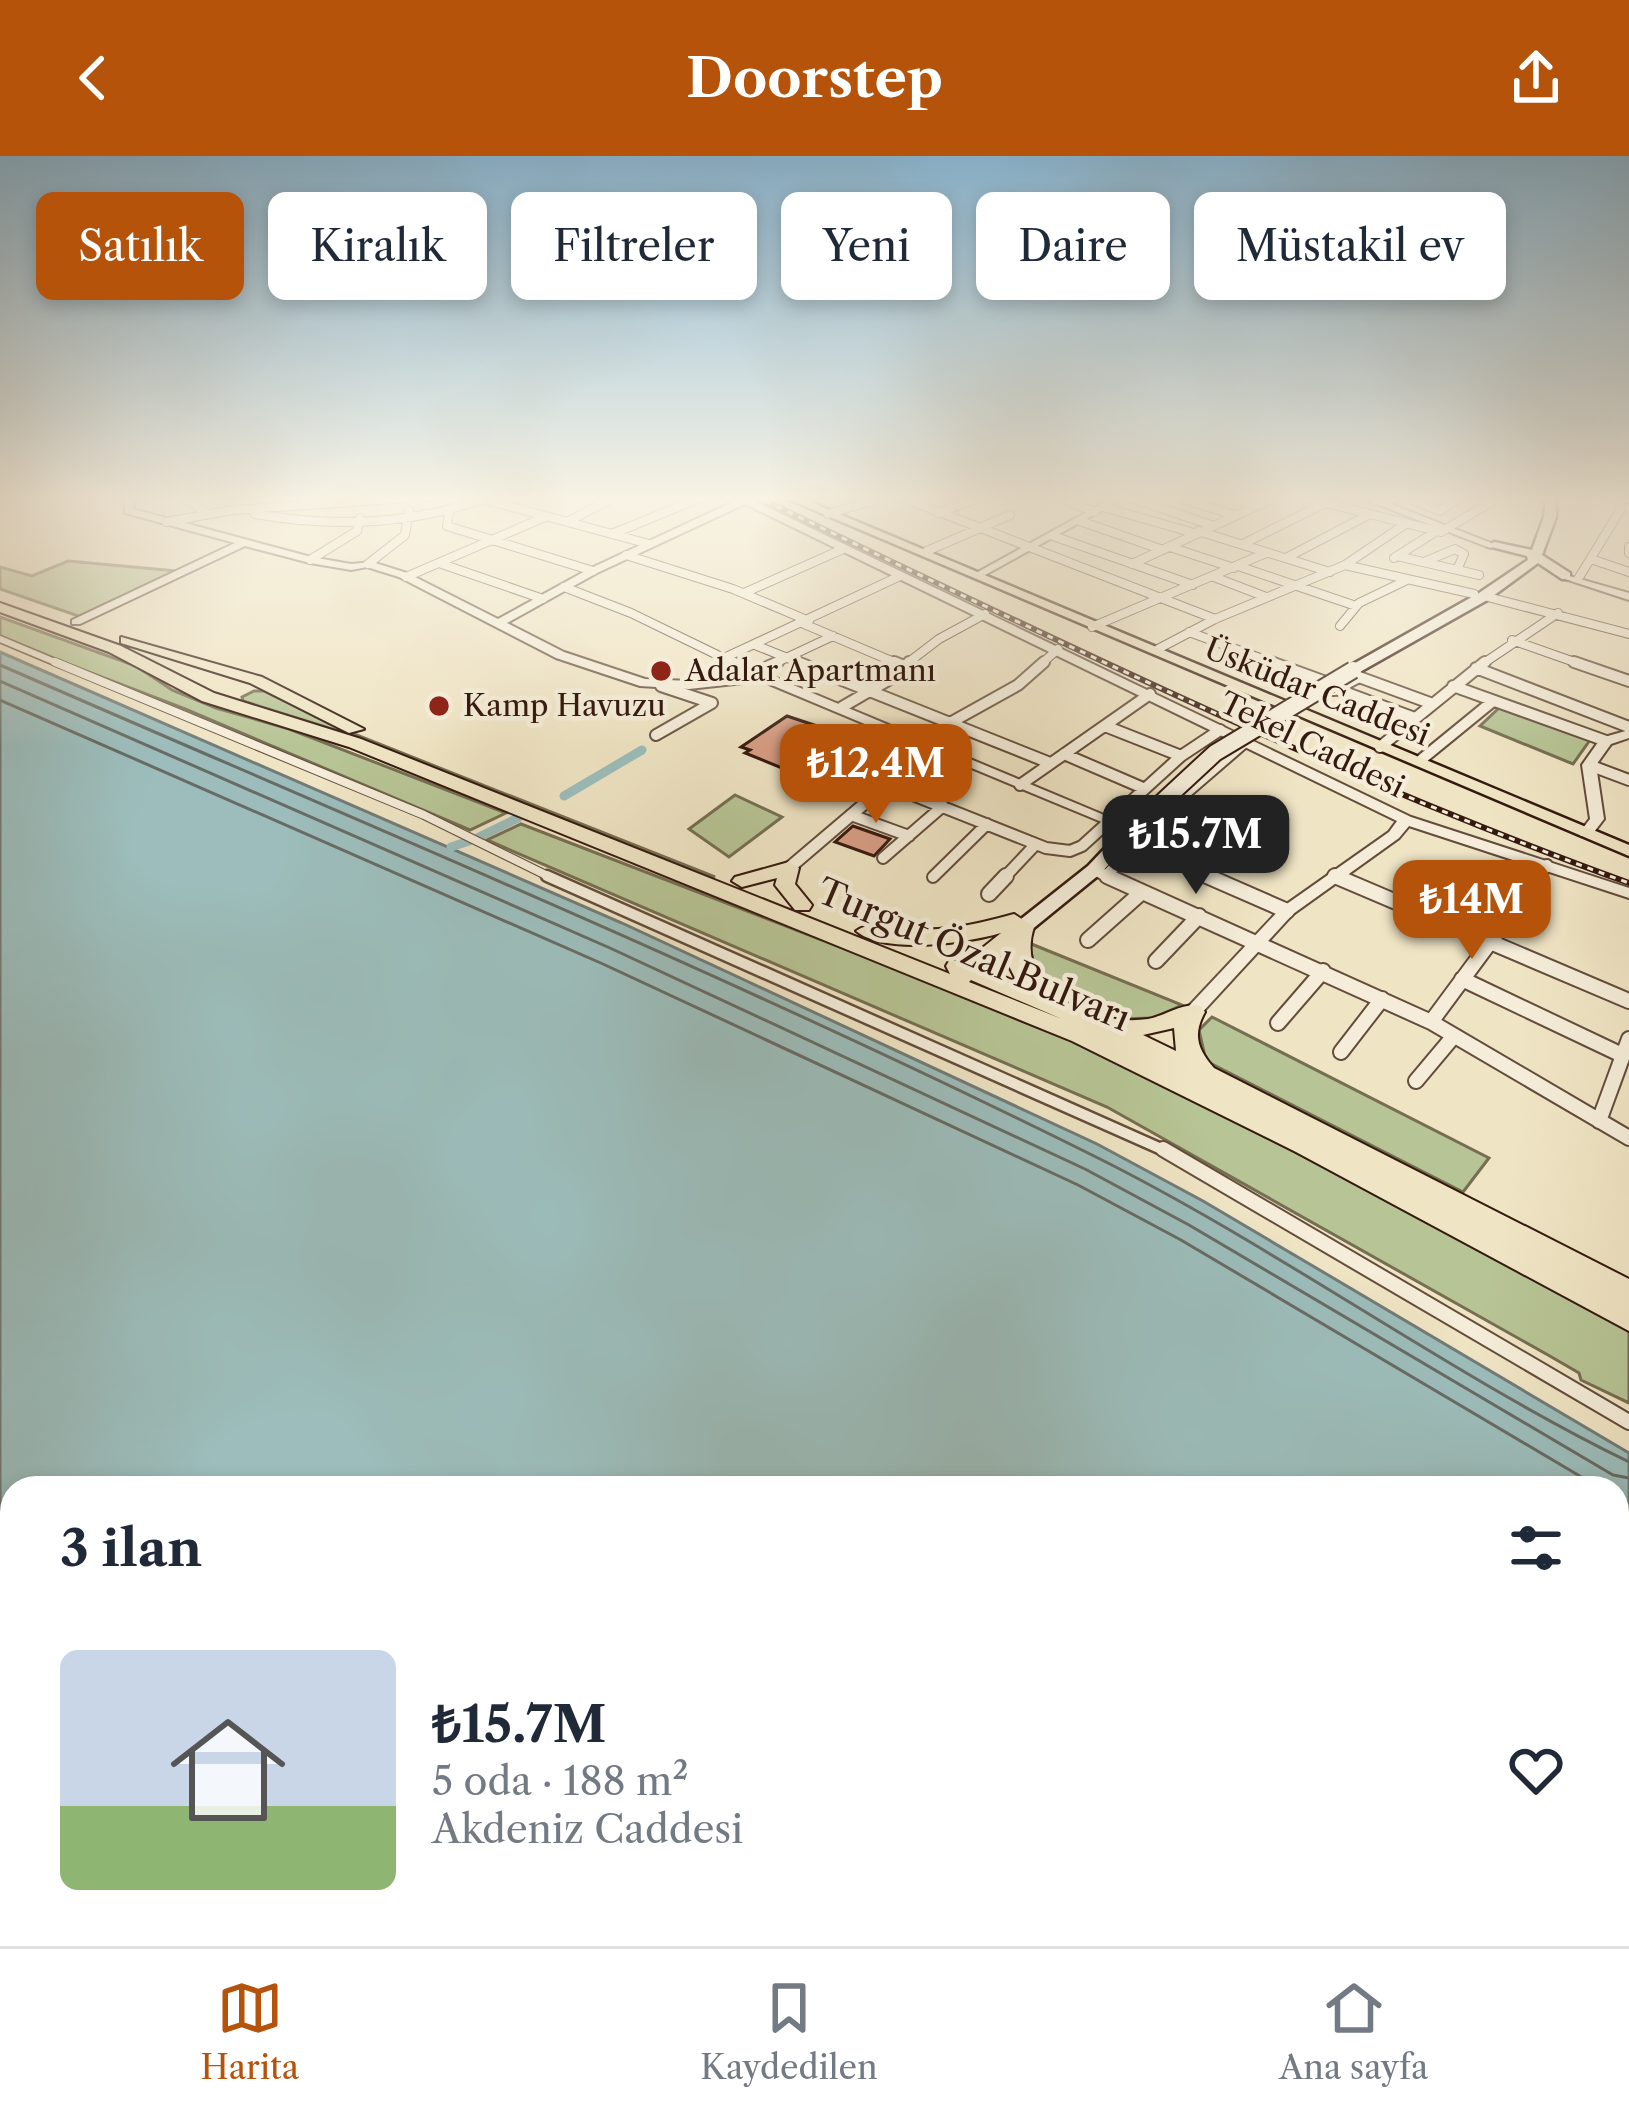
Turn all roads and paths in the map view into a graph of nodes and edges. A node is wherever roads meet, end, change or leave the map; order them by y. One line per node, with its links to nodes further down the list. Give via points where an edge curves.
1 (166, 580): 36 (street)
2 (411, 580): 37 (street)
3 (487, 580): 30 (street)
4 (578, 580): 23 (street)
5 (702, 580): 24 (street)
6 (774, 580): 24 (street)
7 (893, 580): 38 (street)
8 (908, 580): 34 (street, Tekel Caddesi)
9 (912, 580): 34 (street, Tekel Caddesi)
10 (990, 580): 39 (main road, Üsküdar Caddesi)
11 (1114, 580): 27 (street)
12 (1176, 580): 21 (street)
13 (1207, 580): 21 (street)
14 (1221, 580): 28 (street)
15 (1274, 580): 22 (street)
16 (1311, 580): 22 (street)
17 (1408, 580): 31 (street)
18 (1411, 580): 25 (street)
19 (1497, 580): 25 (main road)
20 (1579, 580): 29 (street)
21 (1192, 585): 27 (street)
22 (1294, 586): 28 (street); 31 (street)
23 (564, 587): 30 (street); 50 (street)
24 (744, 593): 38 (street)
25 (1479, 595): 33 (street); 92 (main road, bridge, via 1264,719)
26 (0, 596): 36 (highway, Turgut Özal Bulvarı)
27 (1160, 597): 35 (street); 39 (street)
28 (1266, 597): 35 (street)
29 (1629, 597)
30 (543, 599): 37 (street)
31 (1356, 606): 40 (street)
32 (0, 608): 53 (highway, Turgut Özal Bulvarı)
33 (1558, 613): 42 (street); 45 (street)
34 (985, 614): 47 (street, Tekel Caddesi); 52 (street)
35 (1215, 620): 41 (street)
36 (76, 622): 51 (highway, Turgut Özal Bulvarı)
37 (499, 623): 57 (street, via 560,655)
38 (807, 623): 43 (street); 46 (street)
39 (1096, 625): 48 (main road, Üsküdar Caddesi); 66 (main road, Üsküdar Caddesi)
40 (1340, 626)
41 (1189, 632): 48 (street); 59 (street)
42 (1629, 634)
43 (832, 636): 49 (street); 52 (street)
44 (0, 639): 134 (street, via 404,806 1158,1146)
45 (1512, 640): 54 (street); 56 (street)
46 (755, 645): 49 (street); 50 (street)
47 (1058, 649): 61 (street, Tekel Caddesi); 69 (street, via 1018,685)
48 (1158, 649): 66 (main road, Üsküdar Caddesi)
49 (788, 657): 55 (street); 60 (street)
50 (724, 658): 55 (street)
51 (206, 664): 53 (highway, via 231,680 206,688); 62 (highway, Turgut Özal Bulvarı)
52 (904, 666): 60 (street)
53 (153, 668): 67 (highway, Turgut Özal Bulvarı)
54 (1476, 668): 58 (street); 72 (street)
55 (757, 676): 57 (street); 65 (street)
56 (1629, 681)
57 (669, 685): 73 (street, via 712,703)
58 (1453, 686): 63 (street); 64 (street)
59 (1337, 688): 64 (street, via 1359,677); 66 (street); 68 (street)
60 (866, 691): 65 (street); 69 (street)
61 (1150, 694): 70 (street); 71 (street, Tekel Caddesi)
62 (290, 696): 67 (highway, via 259,689 238,697); 102 (highway, Turgut Özal Bulvarı)
63 (1492, 700): 74 (street); 80 (street)
64 (1430, 703): 68 (street)
65 (842, 707): 77 (street)
66 (1299, 710): 76 (main road, Üsküdar Caddesi)
67 (259, 714): 116 (highway, Turgut Özal Bulvarı, via 355,743)
68 (1412, 717): 76 (street)
69 (948, 724): 81 (street)
70 (1105, 725): 78 (street); 79 (street)
71 (1220, 730): 75 (street, Tekel Caddesi); 79 (street)
72 (1629, 730): 74 (street)
73 (656, 735)
74 (1606, 741): 82 (street)
75 (1246, 742): 89 (street, Tekel Caddesi); 92 (street)
76 (1382, 744): 80 (main road, Üsküdar Caddesi); 91 (main road, Üsküdar Caddesi)
77 (931, 747): 84 (street); 85 (street)
78 (1064, 754): 81 (street); 86 (street)
79 (1181, 756): 86 (street)
80 (1422, 759): 91 (main road, Üsküdar Caddesi)
81 (1050, 764): 85 (street)
82 (1588, 765): 83 (street); 91 (street, via 1597,819)
83 (1629, 780)
84 (885, 784): 87 (street); 88 (street)
85 (1020, 784): 92 (street)
86 (1137, 786): 92 (street)
87 (943, 806): 90 (street); 93 (street)
88 (851, 815): 93 (street); 98 (street)
89 (1406, 820): 97 (street, Tekel Caddesi); 100 (street)
90 (987, 824): 94 (street); 101 (street)
91 (1588, 830): 95 (main road, Üsküdar Caddesi)
92 (1124, 832): 94 (street, via 1070,851); 99 (main road); 107 (street); 109 (main road)
93 (909, 836): 96 (street)
94 (1036, 844): 105 (street)
95 (1629, 847)
96 (883, 858)
97 (1546, 865): 104 (street, Tekel Caddesi); 112 (street)
98 (789, 868): 102 (highway); 106 (highway, via 785,885)
99 (1100, 873): 103 (street); 109 (main road)
100 (1335, 876): 107 (street); 112 (street)
101 (933, 877)
102 (742, 881): 106 (highway, Turgut Özal Bulvarı)
103 (1142, 892): 108 (street); 111 (street)
104 (1629, 893)
105 (989, 894)
106 (802, 905): 110 (highway, Turgut Özal Bulvarı)
107 (1287, 911): 113 (street)
108 (1199, 916): 113 (street); 114 (street)
109 (1018, 924): 110 (highway, via 935,938); 116 (highway); 120 (highway, via 1020,970)
110 (867, 931): 116 (highway, Turgut Özal Bulvarı)
111 (1088, 940)
112 (1488, 942): 117 (street); 119 (street)
113 (1262, 943): 115 (street); 121 (street)
114 (1156, 961)
115 (1323, 971): 118 (street); 124 (street)
116 (959, 973): 120 (highway, Turgut Özal Bulvarı); 133 (highway, Turgut Özal Bulvarı)
117 (1462, 979): 123 (street); 127 (street)
118 (1382, 999): 123 (street); 126 (street)
119 (1629, 1001)
120 (1055, 1006): 122 (highway, Turgut Özal Bulvarı)
121 (1193, 1012): 122 (highway, via 1130,1029); 128 (highway, via 1185,1025 1188,1054)
122 (1089, 1020): 128 (highway, Turgut Özal Bulvarı)
123 (1431, 1022): 125 (street)
124 (1279, 1023)
125 (1453, 1037): 129 (street); 130 (street)
126 (1341, 1052)
127 (1625, 1058): 130 (street)
128 (1210, 1076): 132 (highway, Turgut Özal Bulvarı)
129 (1416, 1081)
130 (1599, 1121): 131 (street)
131 (1629, 1138)
132 (1629, 1293)
133 (1629, 1318)
134 (1629, 1422)

